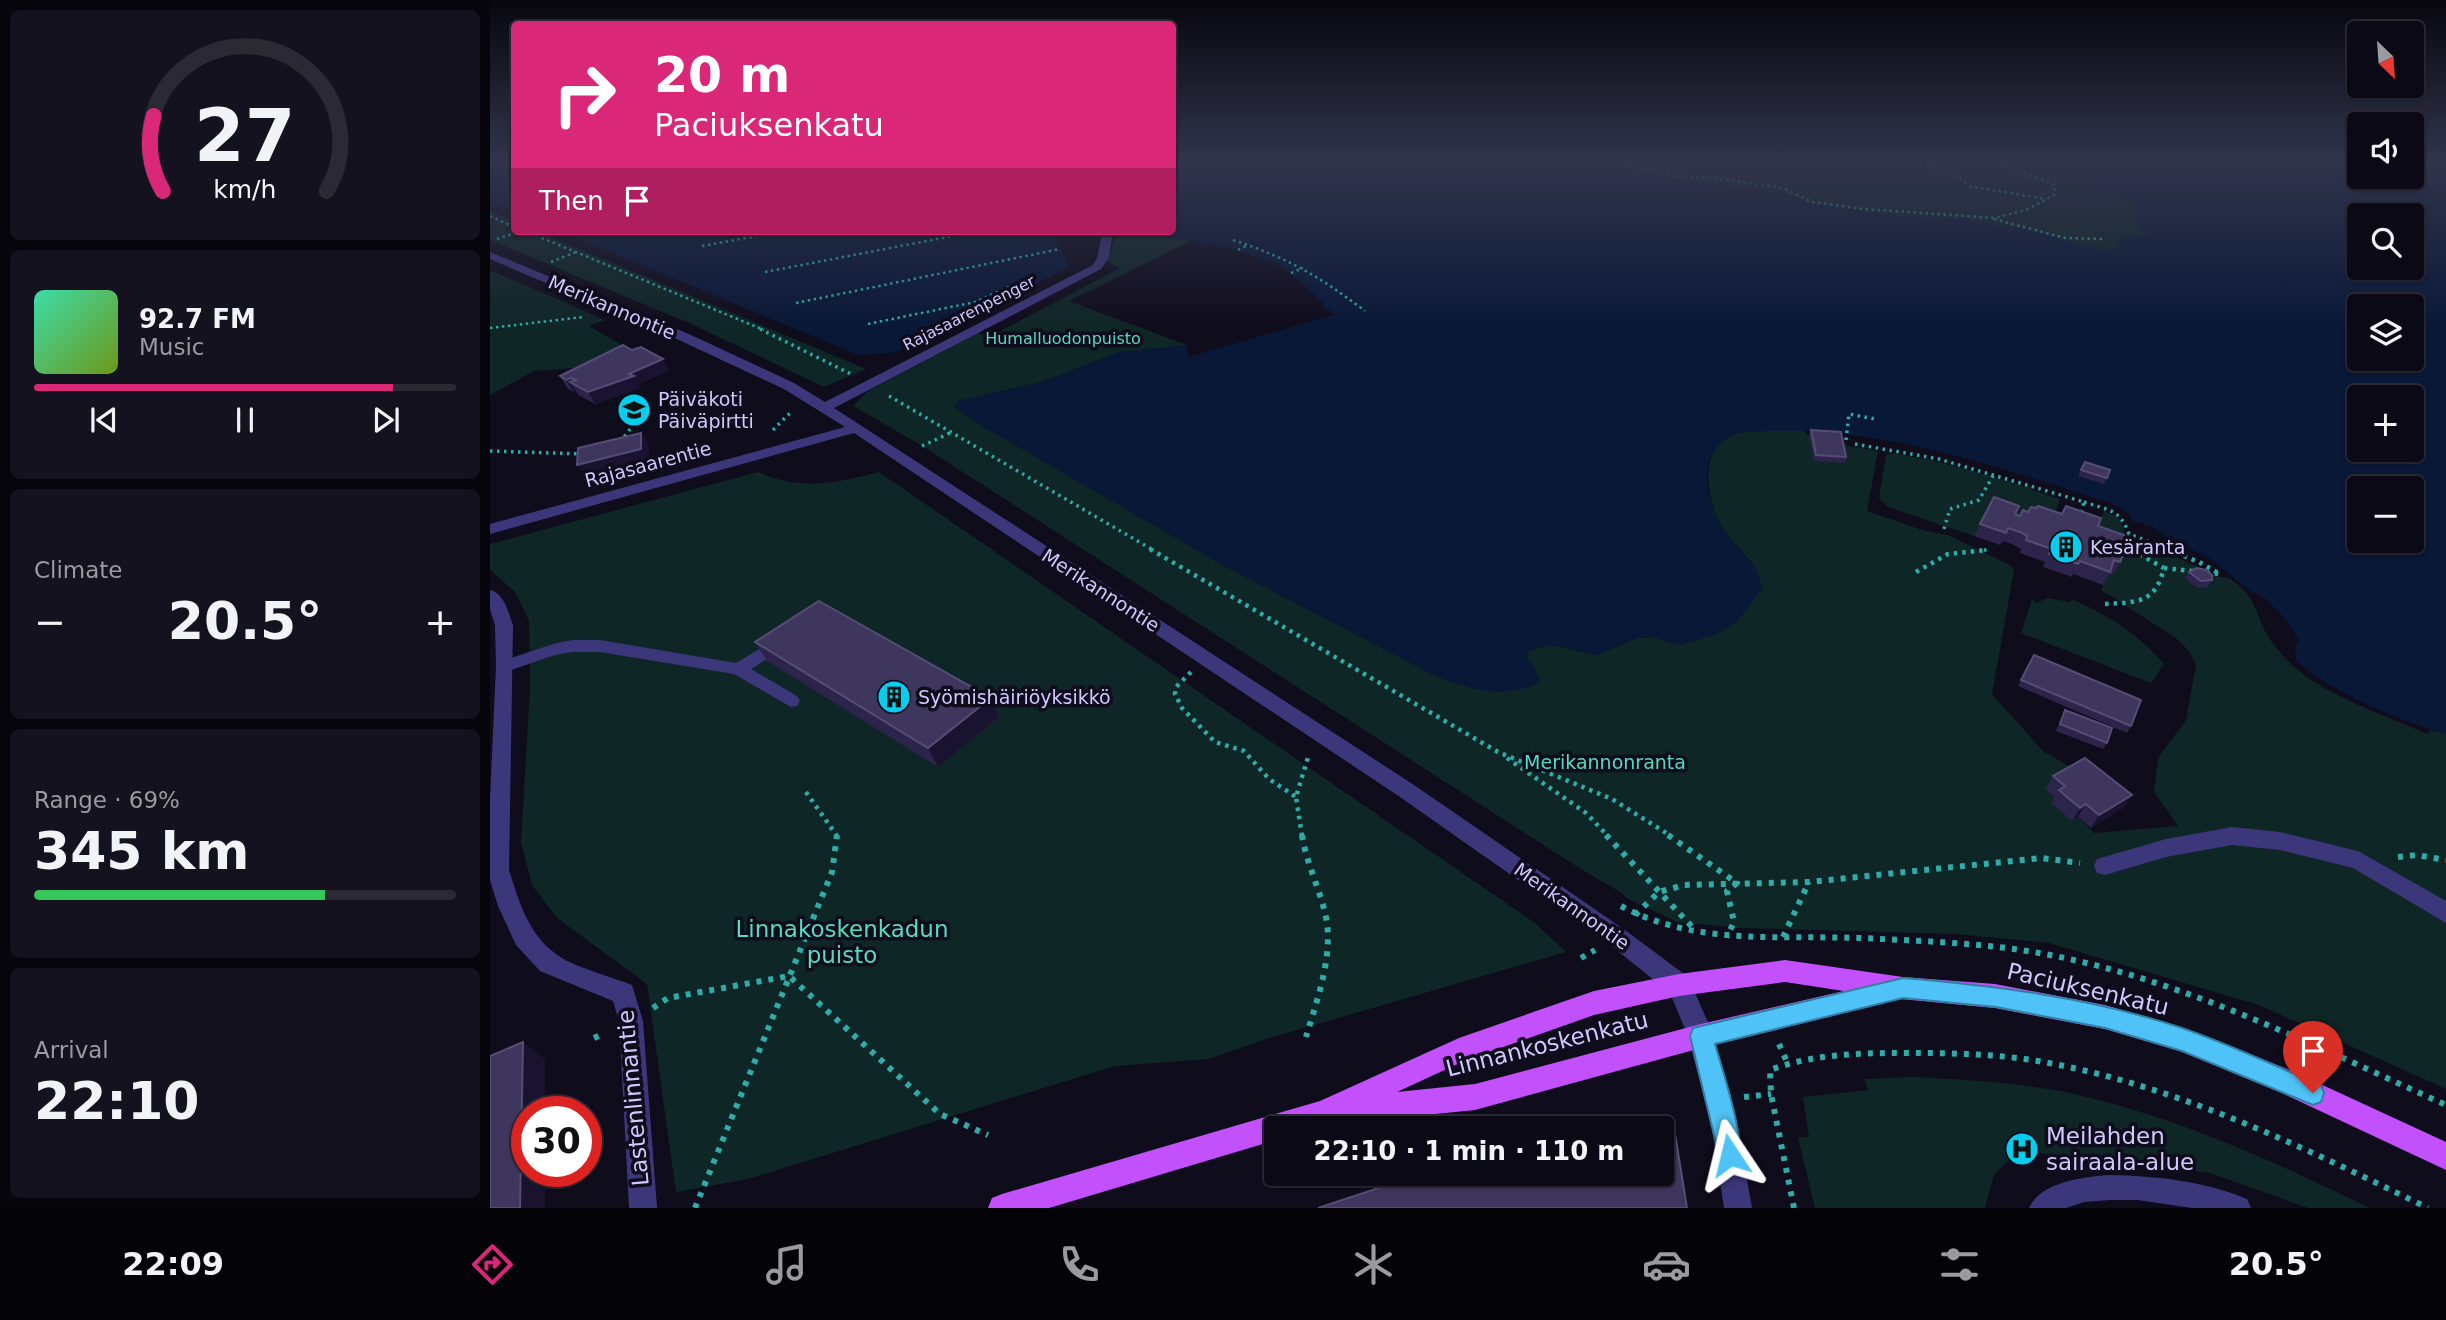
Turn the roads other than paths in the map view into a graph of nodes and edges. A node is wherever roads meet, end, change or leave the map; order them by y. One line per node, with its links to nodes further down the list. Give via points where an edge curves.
1 (1107, 235): 3 (street, Rajasaarenpenger, via 1097,267)
2 (490, 255): 3 (street, Merikannontie, via 687,338 789,386)
3 (824, 408): 4 (street, Merikannontie)
4 (857, 428): 5 (street, Rajasaarentie); 13 (street, Merikannontie, via 1408,791 1601,924)
5 (490, 528)
6 (490, 596): 8 (street, Lastenlinnantie, via 504,625)
7 (787, 639): 9 (lane)
8 (505, 666): 9 (lane, via 572,646 600,646); 18 (street, Lastenlinnantie, via 498,870 524,937 548,962 623,993 631,1021)
9 (738, 669): 10 (lane)
10 (791, 701)
11 (2105, 866): 12 (street, via 2232,836 2280,841 2358,860)
12 (2446, 913)
13 (1679, 985): 14 (main road, Paciuksenkatu, via 1785,971); 15 (street); 16 (main road, Linnankoskenkatu, via 1594,1003 1471,1045)
14 (1903, 988): 15 (main road, Paciuksenkatu); 17 (main road, Paciuksenkatu, via 1996,996 2105,1017 2183,1040 2290,1083)
15 (1701, 1036): 16 (main road, Linnankoskenkatu, via 1475,1097); 20 (street, via 1726,1129)
16 (1322, 1113): 19 (main road, Linnankoskenkatu)
17 (2446, 1156)
18 (643, 1208)
19 (1002, 1208)
20 (1738, 1208)
21 (2042, 1208): 22 (lane, via 2073,1193 2104,1187 2162,1192)
22 (2238, 1208)

